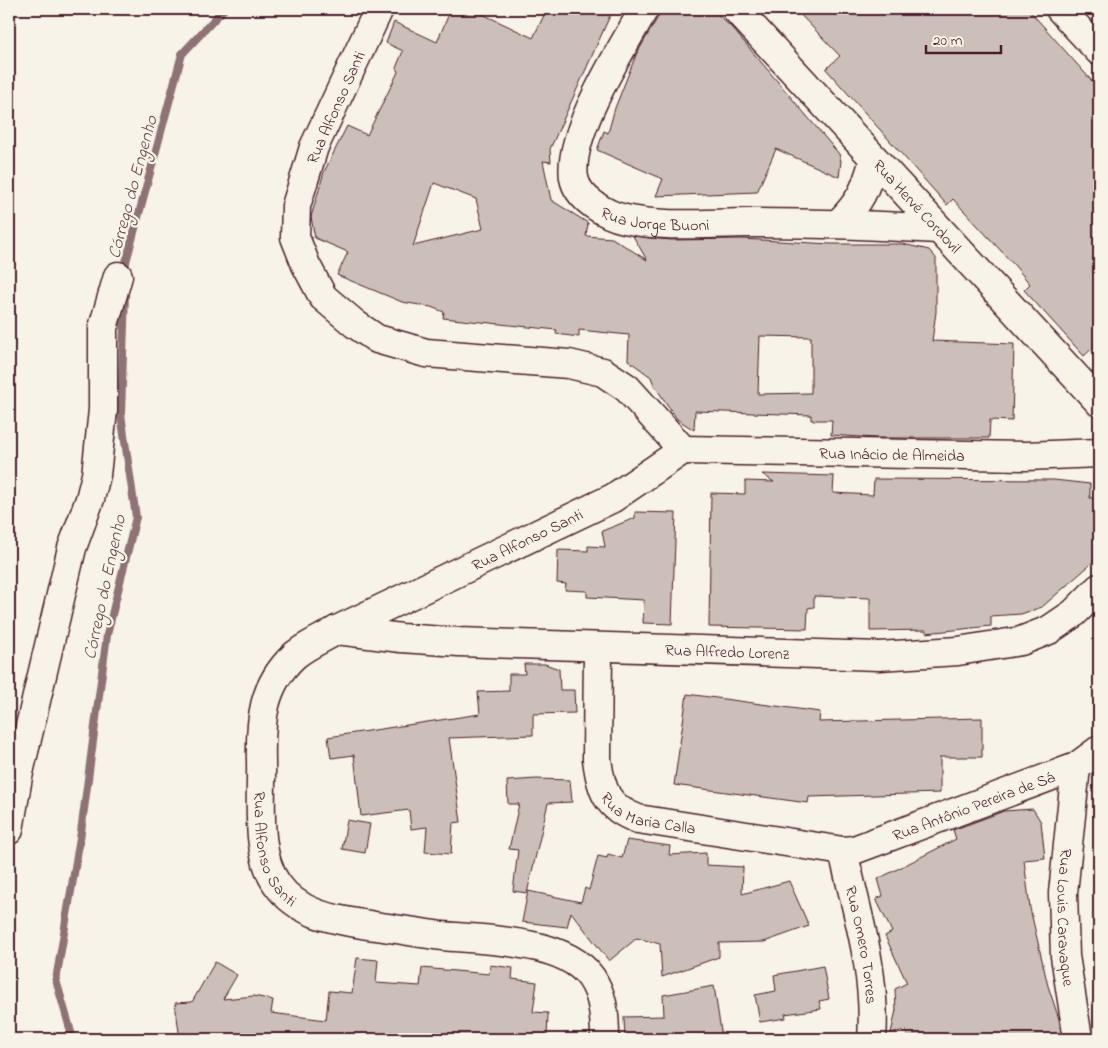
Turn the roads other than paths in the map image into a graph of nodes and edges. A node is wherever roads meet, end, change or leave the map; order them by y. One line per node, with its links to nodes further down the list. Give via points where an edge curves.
1 (379, 9): 11 (street, Rua Alfonso Santi, via 314,147 296,206 296,237 323,297 377,339 426,353 569,364 603,372 628,388)
2 (644, 9): 7 (street, Rua Jorge Buoni, via 584,121 575,154 574,179 583,196 604,211 624,219 672,224)
3 (736, 9): 6 (street, Rua Hervé Cordovil)
4 (1060, 9): 5 (street)
5 (1099, 51)
6 (874, 160): 7 (street, via 863,194); 8 (street, Rua Hervé Cordovil)
7 (839, 223): 8 (street, Rua Jorge Buoni)
8 (938, 229): 10 (street, Rua Hervé Cordovil)
9 (118, 276): 18 (street, via 103,328 103,410 96,475 72,548 18,777)
10 (1099, 402)
11 (683, 450): 12 (street, Rua Inácio de Almeida, via 1026,456); 14 (street, Rua Alfonso Santi, via 613,498)
12 (1099, 453)
13 (1099, 588): 15 (street, Rua Alfredo Lorenz, via 1074,613 1049,630 1021,641 958,651 879,656)
14 (338, 630): 15 (street, Rua Alfredo Lorenz, via 401,638); 20 (street, Rua Alfonso Santi, via 296,654 277,677 260,725 263,847 276,884 291,900 327,918 512,943 566,956 595,982 601,999)
15 (598, 647): 19 (street, Rua Maria Calla, via 599,777 611,804 621,813 638,819)
16 (1099, 750): 17 (street, Rua Antônio Pereira de Sá)
17 (1076, 766): 19 (street, Rua Antônio Pereira de Sá, via 862,847); 22 (street, Rua Louis Caravaque, via 1063,894 1065,956)
18 (9, 830)
19 (843, 851): 21 (street, Rua Omero Torres, via 870,971)
20 (606, 1039)
21 (872, 1039)
22 (1078, 1039)

